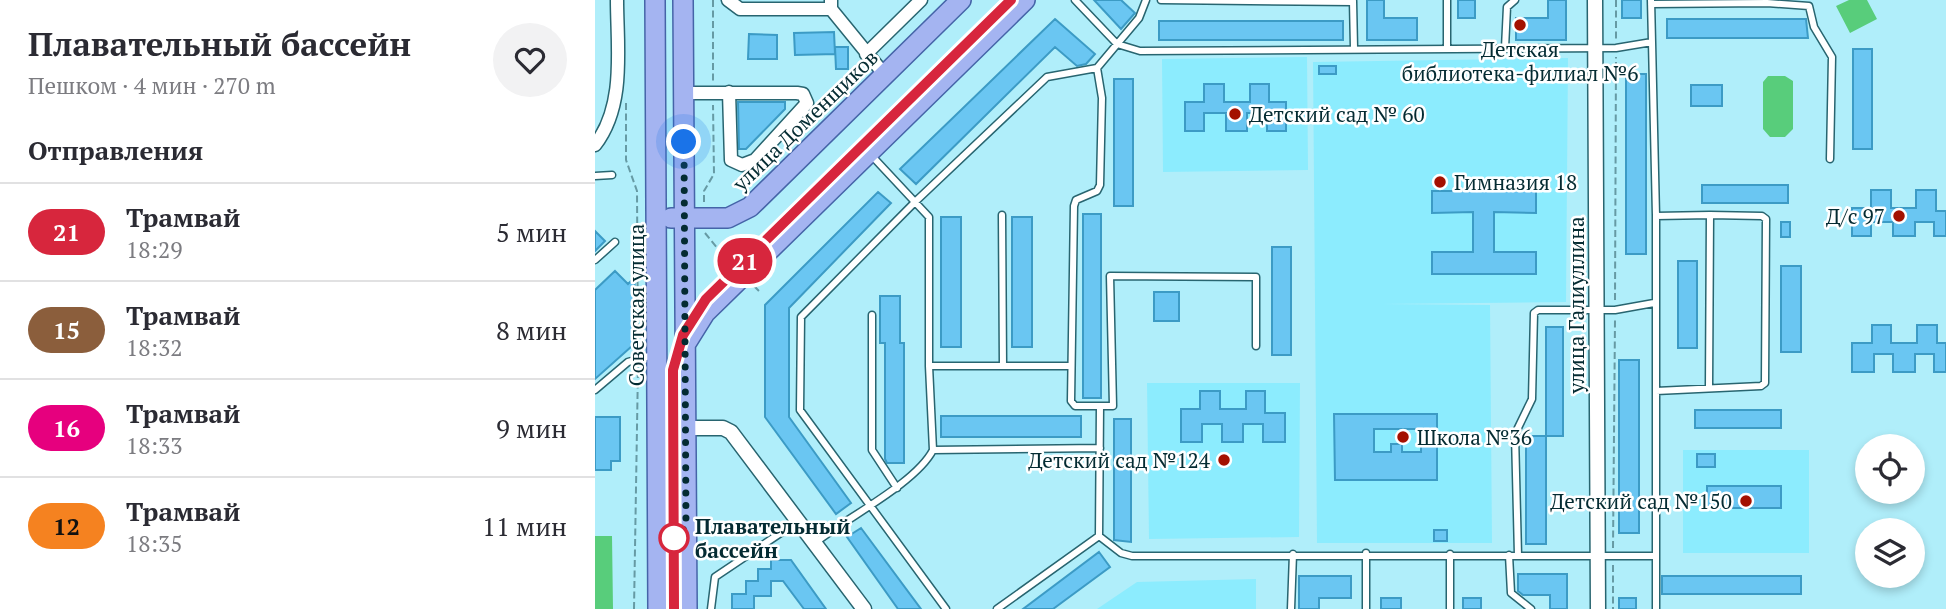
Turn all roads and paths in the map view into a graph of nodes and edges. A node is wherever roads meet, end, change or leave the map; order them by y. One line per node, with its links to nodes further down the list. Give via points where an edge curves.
1 (617, 0): 32 (street, via 617,82 612,114)
2 (683, 0): 29 (main road)
3 (713, 0): 30 (path)
4 (728, 0): 18 (street, via 740,9)
5 (921, 0): 25 (street)
6 (961, 0): 27 (main road, улица Доменщиков)
7 (1025, 0): 33 (main road)
8 (1075, 0): 20 (lane)
9 (1146, 0): 20 (lane, via 1143,13)
10 (1161, 0): 15 (lane)
11 (1447, 0): 22 (lane)
12 (1515, 0): 23 (lane, via 1505,13)
13 (1595, 0): 24 (street, улица Галиуллина)
14 (654, 1): 43 (main road, Советская улица)
15 (1353, 1): 21 (lane)
16 (1767, 1): 17 (lane); 34 (lane, via 1808,4 1814,27 1832,57)
17 (1651, 2): 19 (lane)
18 (831, 4): 25 (street)
19 (1652, 42): 24 (lane); 41 (lane)
20 (1117, 44): 21 (lane, via 1140,51); 26 (lane)
21 (1354, 48): 22 (lane)
22 (1447, 48): 23 (lane)
23 (1505, 48): 24 (lane)
24 (1595, 49): 50 (street, улица Галиуллина)
25 (866, 54): 27 (street)
26 (1097, 68): 37 (lane, via 1047,77); 58 (lane, via 1103,98 1100,185 1074,206)
27 (884, 74): 42 (main road, улица Доменщиков, via 750,207 728,218)
28 (729, 92): 28 (street, via 797,93 803,94 807,103 755,159 741,164 731,160); 30 (street)
29 (684, 93): 30 (street); 42 (main road)
30 (713, 93): 38 (path, via 714,174 704,191)
31 (626, 97): 55 (path, via 627,160 637,191)
32 (595, 145)
33 (869, 153): 37 (lane); 47 (main road)
34 (1830, 159)
35 (612, 175): 36 (lane)
36 (595, 176)
37 (916, 201): 56 (lane, via 929,221); 68 (lane, via 801,317 800,410)
38 (705, 210)
39 (1002, 215): 57 (lane)
40 (1710, 215): 41 (lane); 59 (lane); 59 (lane, via 1766,219 1766,381 1761,386)
41 (1656, 216): 49 (lane)
42 (684, 218): 43 (main road, улица Доменщиков); 52 (main road)
43 (658, 219): 54 (main road, Советская улица)
44 (705, 226): 47 (path, via 705,237)
45 (615, 242): 46 (lane)
46 (595, 260)
47 (742, 276): 48 (path); 52 (main road, via 705,313)
48 (761, 293)
49 (1654, 303): 50 (lane); 61 (lane)
50 (1597, 310): 75 (street, улица Галиуллина); 77 (lane, via 1534,313 1532,399 1515,434)
51 (872, 315): 67 (lane, via 872,450)
52 (684, 346): 64 (main road)
53 (1256, 346): 62 (lane, via 1256,278 1110,276 1113,406)
54 (659, 354): 55 (lane); 63 (main road, Советская улица)
55 (638, 358): 60 (lane); 79 (path)
56 (929, 366): 57 (lane); 66 (lane)
57 (1003, 366): 58 (lane)
58 (1071, 366): 62 (lane, via 1072,405)
59 (1709, 388): 61 (lane)
60 (595, 390)
61 (1656, 391): 78 (lane)
62 (1100, 406): 65 (lane)
63 (659, 428): 64 (main road); 80 (main road, Советская улица)
64 (684, 428): 69 (street, via 731,432); 81 (main road)
65 (1100, 448): 66 (lane); 70 (lane)
66 (933, 450): 67 (lane, via 919,470)
67 (897, 488): 68 (lane)
68 (869, 504): 71 (lane); 84 (lane)
69 (800, 520): 71 (street); 82 (lane, via 715,577)
70 (1099, 536): 72 (lane, via 1132,556); 85 (lane)
71 (816, 542): 83 (street)
72 (1293, 554): 73 (lane); 86 (lane)
73 (1366, 554): 74 (lane); 87 (lane)
74 (1450, 554): 76 (lane); 88 (lane)
75 (1598, 554): 77 (lane); 78 (lane); 90 (street, улица Галиуллина)
76 (1509, 555): 77 (lane); 89 (lane, via 1511,593)
77 (1518, 555)
78 (1656, 556): 91 (lane)
79 (634, 609)
80 (659, 609)
81 (687, 609)
82 (711, 609)
83 (864, 609)
84 (946, 609)
85 (997, 609)
86 (1291, 609)
87 (1366, 609)
88 (1450, 609)
89 (1531, 609)
90 (1598, 609)
91 (1655, 609)

